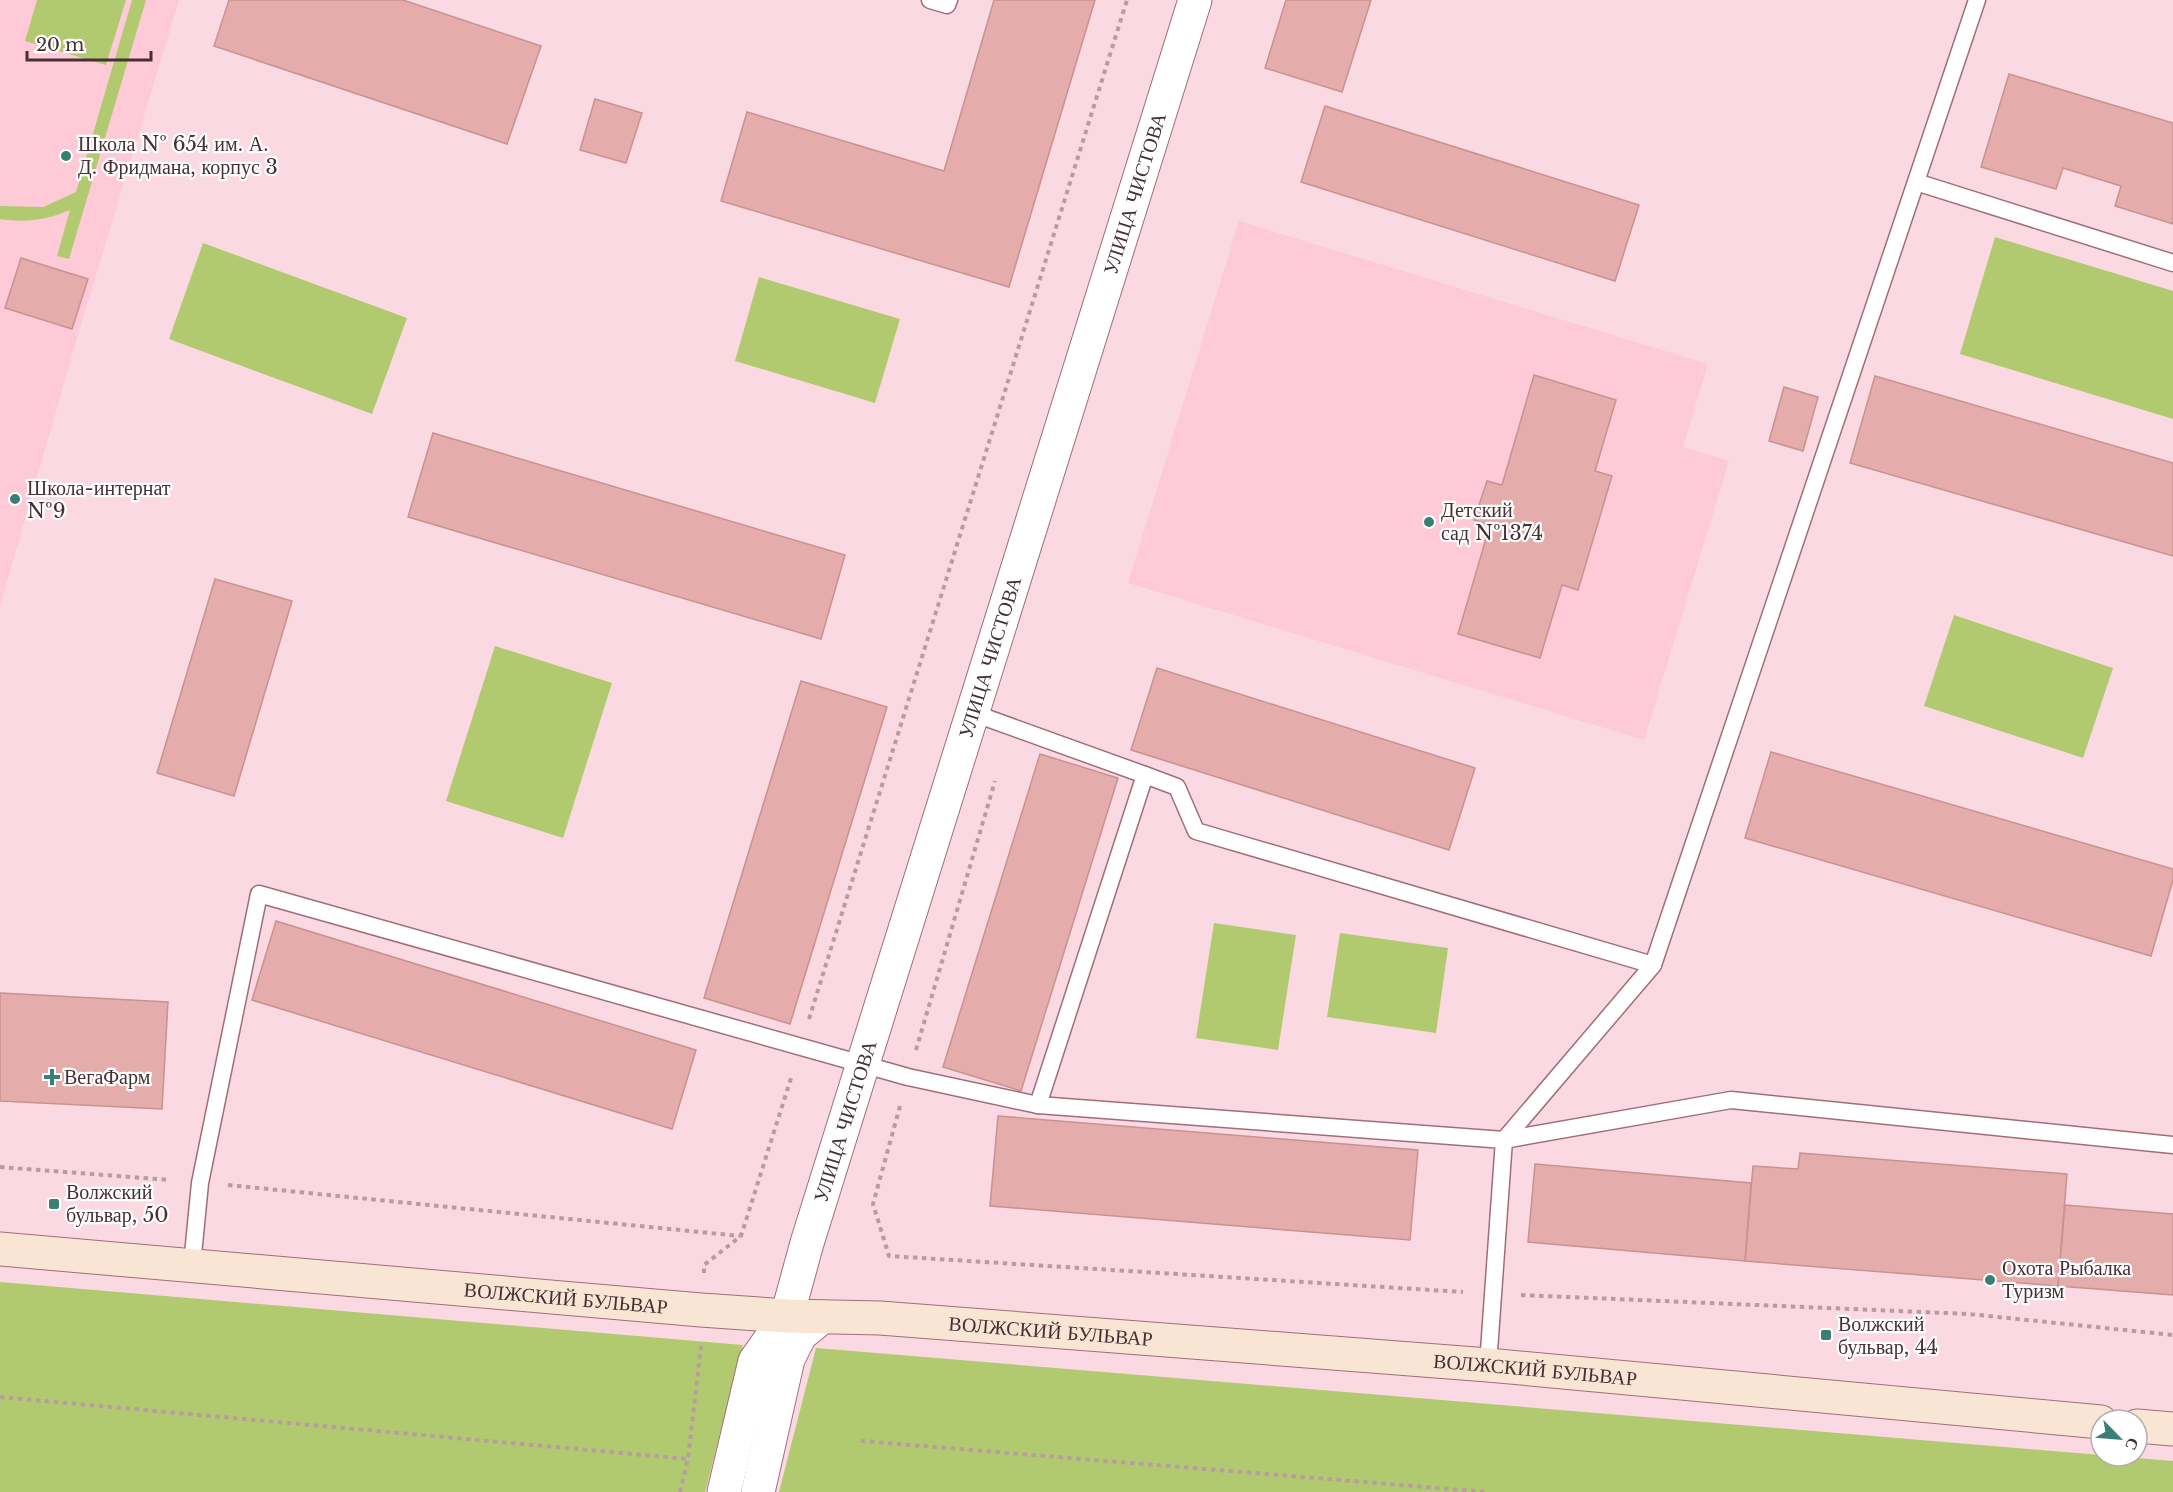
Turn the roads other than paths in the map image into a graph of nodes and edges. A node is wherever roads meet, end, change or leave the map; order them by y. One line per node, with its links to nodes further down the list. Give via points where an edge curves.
1 (930, 0): 2 (lane, via 947,5)
2 (949, 0)
3 (1195, 0): 7 (street, УЛИЦА ЧИСТОВА)
4 (1977, 0): 5 (lane)
5 (1916, 182): 6 (lane); 9 (lane)
6 (2173, 263)
7 (973, 712): 8 (lane); 10 (street, УЛИЦА ЧИСТОВА)
8 (1145, 775): 9 (lane, via 1177,787 1196,831); 11 (lane)
9 (1653, 966): 12 (lane)
10 (865, 1065): 11 (lane); 15 (lane, via 259,894 200,1183); 16 (street, УЛИЦА ЧИСТОВА)
11 (1038, 1105): 12 (lane)
12 (1504, 1140): 13 (lane, via 1731,1101); 18 (lane)
13 (2173, 1145)
14 (0, 1249): 15 (main road, ВОЛЖСКИЙ БУЛЬВАР)
15 (192, 1265): 16 (main road, ВОЛЖСКИЙ БУЛЬВАР)
16 (787, 1316): 17 (main road, ВОЛЖСКИЙ БУЛЬВАР); 22 (street, УЛИЦА ЧИСТОВА, via 755,1360)
17 (822, 1317): 18 (main road, ВОЛЖСКИЙ БУЛЬВАР, via 880,1318); 23 (street, via 800,1335 788,1359)
18 (1488, 1365): 19 (main road, ВОЛЖСКИЙ БУЛЬВАР)
19 (2089, 1421)
20 (2149, 1427): 21 (main road)
21 (2173, 1429)
22 (724, 1492)
23 (758, 1492)

